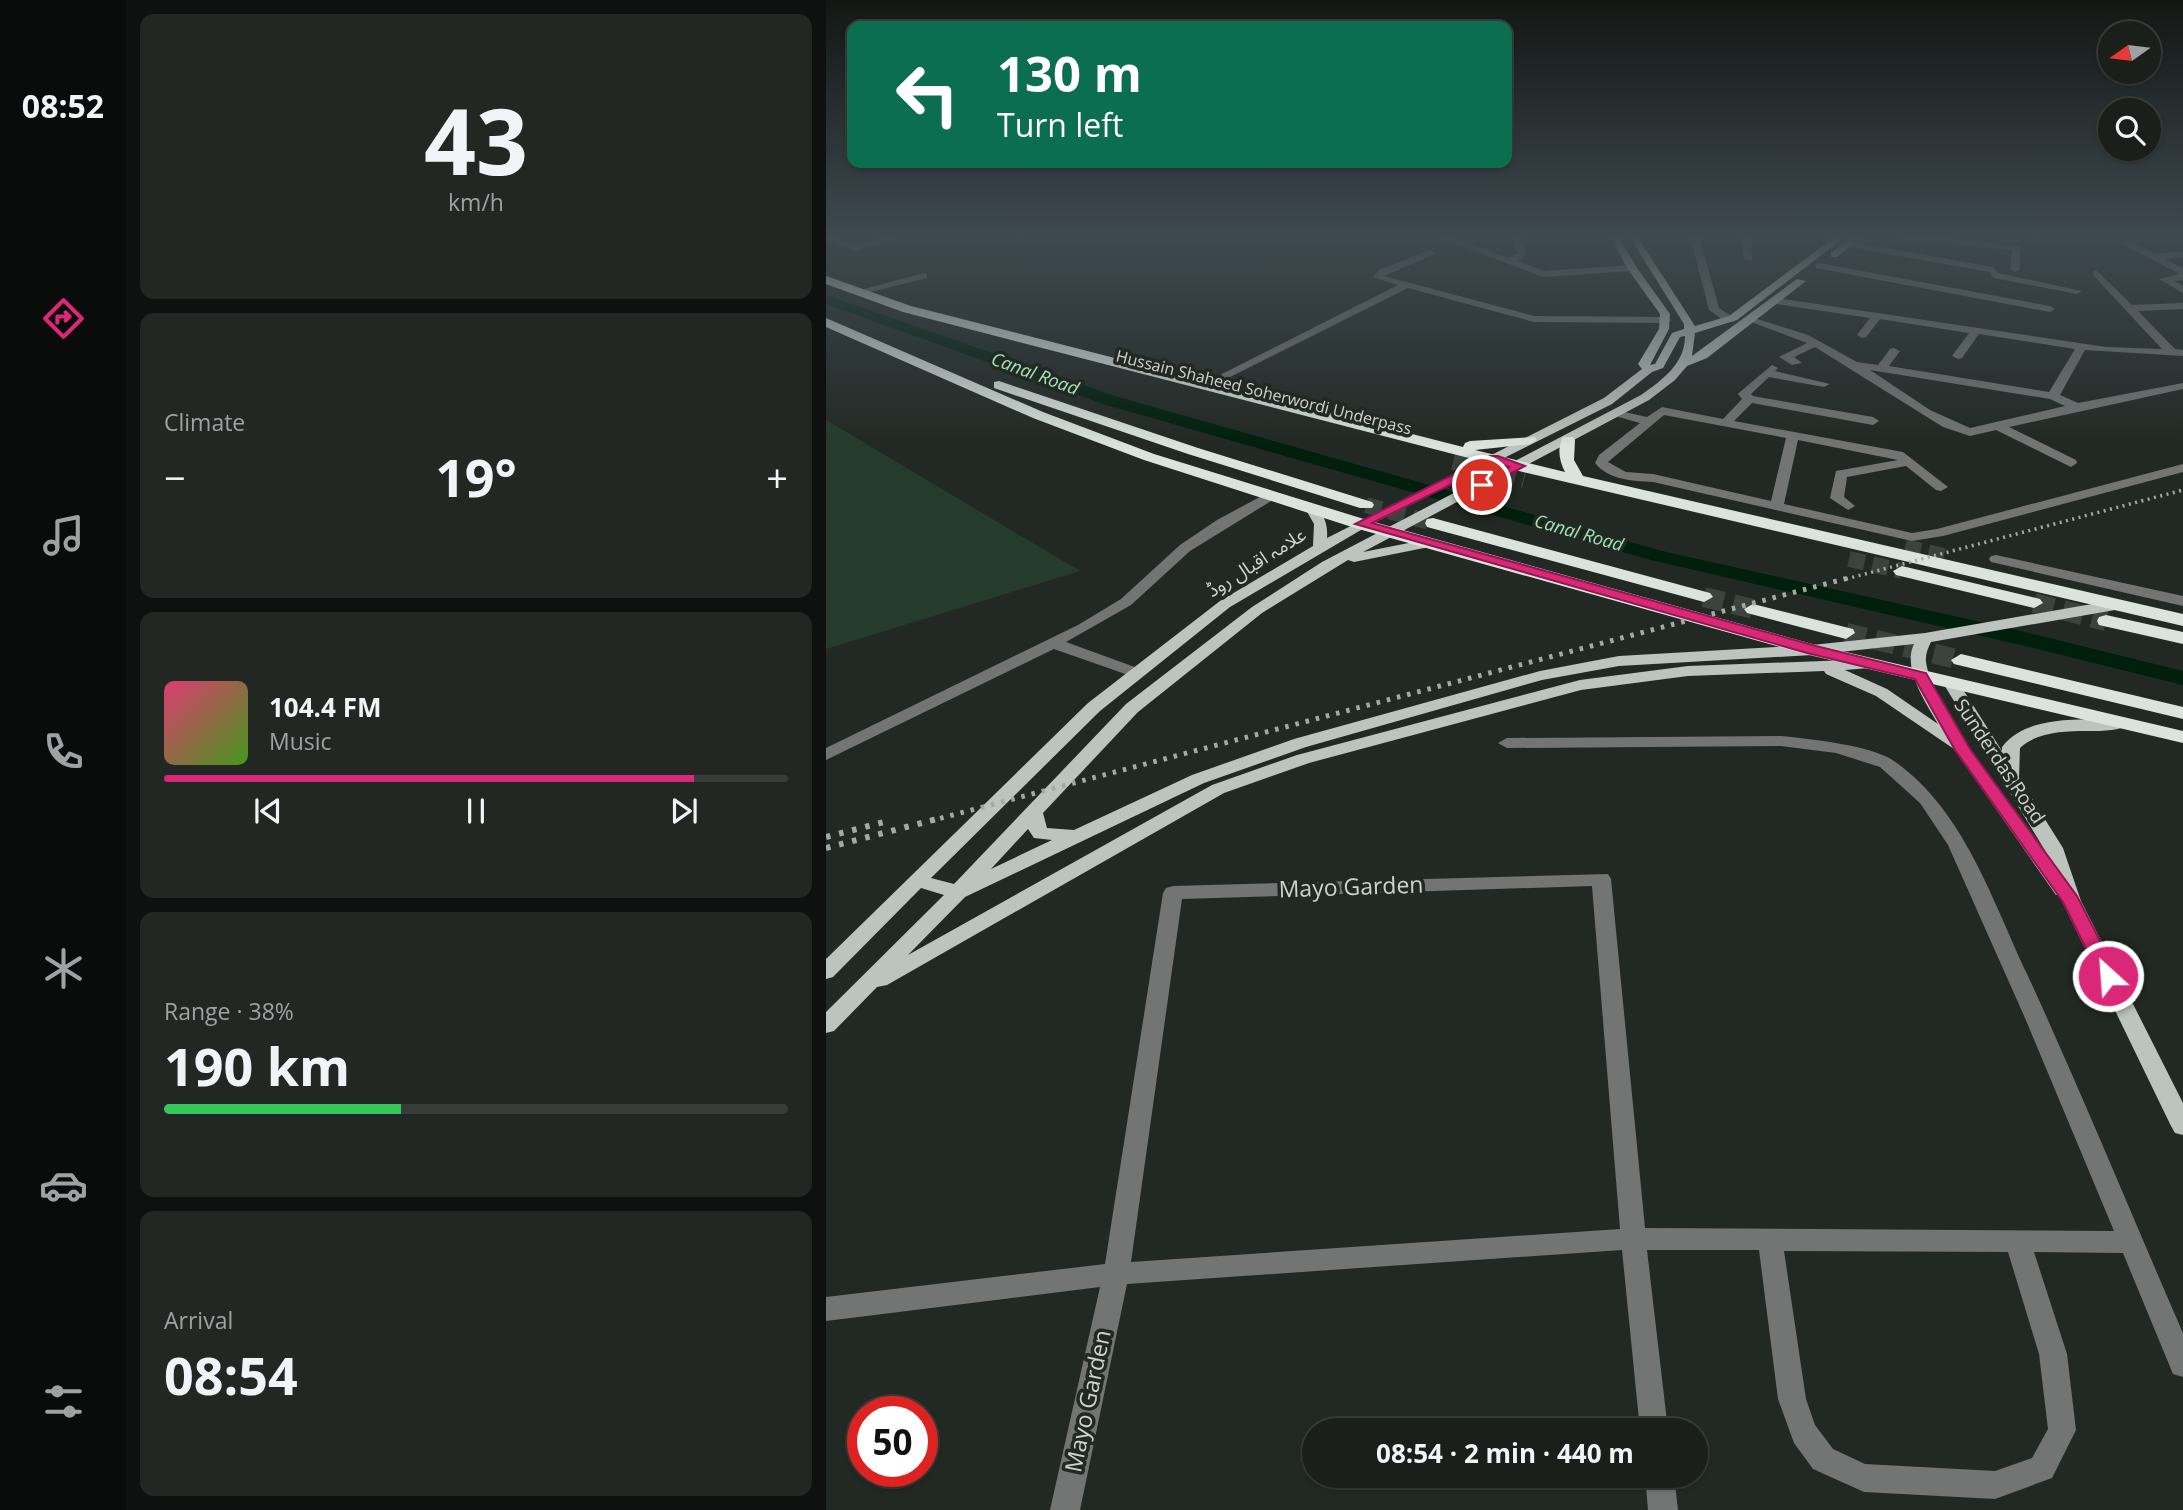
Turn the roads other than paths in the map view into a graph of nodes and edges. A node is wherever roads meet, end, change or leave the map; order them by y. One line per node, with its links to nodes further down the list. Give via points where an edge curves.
1 (900, 306): 13 (highway)
2 (1364, 306): 36 (street)
3 (1485, 306): 19 (street, via 1534,319)
4 (1661, 306): 19 (main road)
5 (1679, 306): 21 (main road)
6 (1713, 306): 16 (street)
7 (1750, 306): 16 (main road)
8 (1770, 306): 17 (main road)
9 (1813, 306): 15 (street)
10 (2035, 306): 14 (street)
11 (2170, 306): 12 (street)
12 (2129, 308): 28 (street)
13 (907, 309): 36 (highway); 52 (highway, Hussain Shaheed Soherwordi Underpass, via 1118,377)
14 (2050, 309)
15 (1877, 316): 22 (street); 23 (street)
16 (1730, 320): 21 (main road)
17 (1751, 320): 20 (main road); 25 (street)
18 (826, 322): 24 (highway)
19 (1666, 322): 21 (main road); 34 (main road, via 1644,365)
20 (1739, 329): 21 (main road, via 1711,334); 30 (main road, via 1703,356)
21 (1691, 331): 30 (main road); 34 (main road, علامہ اقبال روڈ, via 1676,335 1659,366)
22 (1976, 331): 26 (street); 29 (street)
23 (1862, 335)
24 (864, 338): 59 (highway, via 1038,415 1149,457); 60 (highway)
25 (1815, 343): 31 (street, via 1785,357); 32 (street)
26 (2081, 347): 28 (street); 38 (street)
27 (1894, 351): 33 (street)
28 (2177, 352)
29 (1958, 356)
30 (1684, 363): 41 (main road)
31 (1796, 363)
32 (1852, 364): 33 (street); 45 (street, via 1958,430)
33 (1881, 369): 38 (street, via 1939,372)
34 (1648, 370): 47 (main road, علامہ اقبال روڈ, via 1608,401)
35 (1824, 384): 39 (street, via 1769,371 1744,394)
36 (1204, 386): 49 (highway)
37 (2183, 386): 40 (street)
38 (2053, 396): 40 (street)
39 (1749, 399): 42 (street); 44 (street)
40 (2076, 407): 45 (street)
41 (1619, 413): 43 (street); 48 (main road)
42 (1873, 421)
43 (1651, 422): 44 (street, via 1662,411); 56 (street, via 1601,463)
44 (1726, 423): 46 (street)
45 (1998, 426): 53 (street)
46 (1793, 436): 51 (street, via 1899,455); 62 (street)
47 (1530, 440): 49 (highway); 50 (main road, علامہ اقبال روڈ)
48 (1568, 440): 55 (main road); 57 (highway, via 1566,460)
49 (1443, 446): 50 (highway)
50 (1494, 459): 55 (highway); 65 (main road, علامہ اقبال روڈ)
51 (1908, 462): 58 (street); 61 (street, via 1841,474 1837,498)
52 (1453, 463)
53 (2071, 463)
54 (2183, 468): 62 (street, via 1912,537)
55 (1522, 473): 57 (highway); 64 (main road, علامہ اقبال روڈ, via 1482,485); 71 (highway)
56 (1631, 477): 62 (street); 69 (highway, via 1646,486)
57 (1577, 480): 80 (highway)
58 (1941, 487)
59 (1272, 495): 63 (highway); 85 (street, via 1185,548 1126,602)
60 (1366, 505)
61 (1848, 506)
62 (1776, 507)
63 (1311, 508): 65 (highway); 68 (main road, via 1321,524)
64 (1431, 517): 66 (main road, علامہ اقبال روڈ); 75 (highway)
65 (1361, 524): 66 (highway); 68 (main road, علامہ اقبال روڈ)
66 (1389, 531): 67 (highway); 73 (main road, علامہ اقبال روڈ)
67 (1429, 543): 73 (main road); 86 (highway)
68 (1320, 546): 88 (main road, علامہ اقبال روڈ, via 1225,604)
69 (1905, 547)
70 (1948, 557): 79 (highway)
71 (1849, 559)
72 (1996, 559): 76 (street)
73 (1327, 565): 98 (main road, علامہ اقبال روڈ, via 1257,610 1132,708)
74 (1902, 572): 78 (highway)
75 (1704, 597)
76 (2183, 601)
77 (1753, 609): 82 (highway)
78 (2029, 611): 80 (main road); 83 (main road)
79 (2183, 611)
80 (2111, 613): 81 (highway); 84 (highway)
81 (2183, 620)
82 (1846, 633)
83 (1927, 638): 86 (main road); 89 (main road, Sunderdas Road, via 1917,656)
84 (2183, 638)
85 (1053, 643): 88 (street); 96 (street)
86 (1811, 658): 89 (highway, via 1875,664); 95 (main road, via 1870,685); 99 (main road, via 1619,661 1540,676 1300,743 1198,779); 104 (main road, via 1580,685 1303,759 1218,789)
87 (1961, 660): 91 (highway)
88 (1137, 673): 100 (main road, علامہ اقبال روڈ, via 1094,707)
89 (1921, 676): 90 (highway); 95 (main road, Sunderdas Road)
90 (1951, 683): 92 (highway); 97 (main road, Sunderdas Road)
91 (2183, 713)
92 (2119, 724): 93 (highway); 97 (main road, via 2067,726 2025,735 2011,747)
93 (2183, 737)
94 (1507, 743): 110 (street, via 1781,741 1838,748 1886,763 1927,799 1957,845)
95 (1963, 750): 102 (main road, Sunderdas Road)
96 (826, 755)
97 (2013, 783): 102 (main road, Sunderdas Road, via 2054,848)
98 (1034, 809): 99 (main road, via 1041,834); 101 (main road, علامہ اقبال روڈ)
99 (1075, 835): 101 (main road)
100 (917, 881): 101 (main road); 103 (main road, علامہ اقبال روڈ)
101 (958, 892): 104 (main road, علامہ اقبال روڈ)
102 (2071, 901): 106 (main road, Sunderdas Road)
103 (826, 972)
104 (861, 991): 105 (main road, علامہ اقبال روڈ)
105 (826, 1025)
106 (2183, 1126)
107 (1633, 1239): 108 (street); 111 (street); 111 (street, Mayo Garden, via 1601,879 1173,894); 114 (street, Mayo Garden)
108 (1770, 1240): 109 (street); 109 (street, via 1792,1399 1804,1433 1823,1459 1864,1478 1995,1485 2042,1468 2062,1430 2053,1354)
109 (2018, 1242): 110 (street)
110 (2132, 1242): 113 (street)
111 (1116, 1274): 112 (street); 116 (street, Mayo Garden)
112 (826, 1309)
113 (2183, 1365)
114 (1653, 1418)
115 (1660, 1488): 117 (street)
116 (1065, 1510)
117 (1663, 1510)

